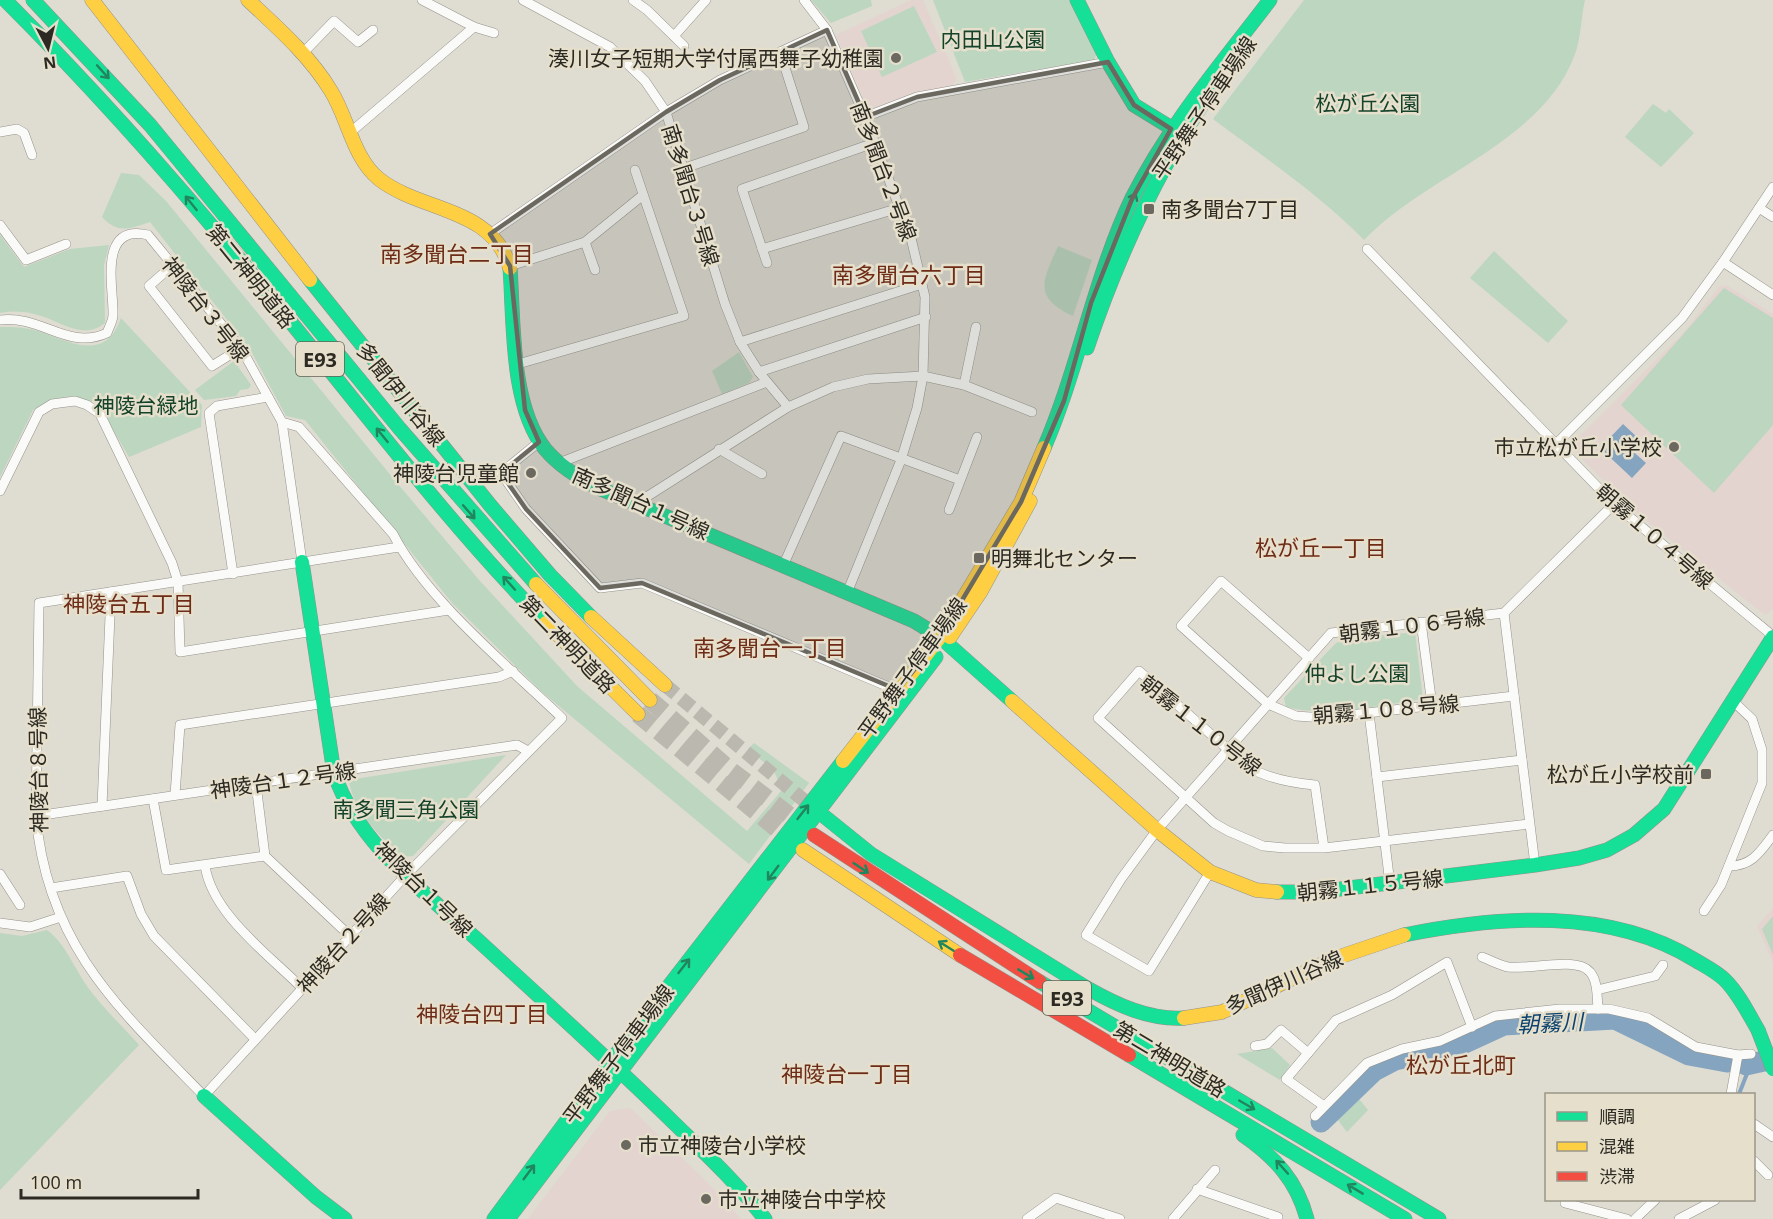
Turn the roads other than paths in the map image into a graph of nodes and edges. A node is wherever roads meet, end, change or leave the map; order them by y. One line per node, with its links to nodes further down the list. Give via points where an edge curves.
1 (5, 0): 99 (main road, 第二神明道路 / E93, one-way to 1, via 475,546 165,170 84,79)
2 (33, 0): 93 (main road, 第二神明道路 / E93, one-way to 93, via 179,159 488,534 587,640)
3 (92, 0): 90 (main road, 多聞伊川谷線, via 252,201 370,358 552,577)
4 (248, 0): 20 (main road, 南多聞台１号線)
5 (422, 0): 13 (street)
6 (523, 0): 22 (street, 南多聞台３号線, via 609,47 645,81)
7 (633, 0): 17 (street)
8 (706, 0): 17 (street)
9 (804, 0): 15 (street, 南多聞台２号線)
10 (1077, 0): 21 (main road)
11 (1270, 0): 25 (main road, 平野舞子停車場線)
12 (1280, 0): 25 (main road, 平野舞子停車場線)
13 (474, 27): 16 (street); 24 (street)
14 (373, 30): 20 (street, via 358,42 334,21)
15 (827, 30): 19 (street); 23 (street, 南多聞台２号線)
16 (494, 33)
17 (674, 36): 18 (street)
18 (684, 46)
19 (780, 52): 22 (street, via 720,80); 29 (street, via 804,127)
20 (302, 54): 24 (main road, 南多聞台１号線, via 331,90)
21 (1108, 62): 23 (street, via 917,97); 25 (main road, via 1134,105)
22 (666, 112): 29 (street, 南多聞台３号線); 37 (street)
23 (865, 117): 27 (street, 南多聞台２号線)
24 (352, 131): 37 (main road, 南多聞台１号線, via 376,176 400,194 470,221)
25 (1177, 131): 87 (main road, 平野舞子停車場線, via 1132,199 1091,303 1064,401 1021,502)
26 (0, 132): 28 (street, via 17,129 24,133)
27 (874, 143): 33 (street, 南多聞台２号線); 40 (street, via 742,189)
28 (32, 155)
29 (685, 168): 52 (street, 南多聞台３号線)
30 (635, 170): 32 (street)
31 (1773, 188): 34 (street)
32 (643, 195): 38 (street); 54 (street, via 684,316)
33 (898, 208): 40 (street); 47 (street, 南多聞台２号線)
34 (1759, 208): 35 (street); 42 (street)
35 (1773, 217)
36 (0, 225): 39 (street, via 26,260)
37 (490, 234): 45 (main road, 南多聞台１号線)
38 (585, 242): 45 (street); 46 (street)
39 (66, 244)
40 (762, 249): 43 (street)
41 (1367, 249): 65 (street, 朝霧１０４号線)
42 (1723, 262): 48 (street); 65 (street, via 1682,318)
43 (767, 263)
44 (173, 265): 50 (street, 神陵台３号線, via 148,235 125,237 114,247 110,269 113,318 107,333 94,339 81,340 13,318); 53 (street, 神陵台３号線); 53 (street, via 148,286 212,366)
45 (510, 266): 54 (main road, 南多聞台１号線)
46 (595, 270)
47 (922, 284): 49 (street, 南多聞台２号線); 52 (street)
48 (1773, 295)
49 (926, 317): 55 (street); 56 (street, 南多聞台２号線)
50 (0, 320)
51 (976, 327): 58 (street)
52 (740, 342): 55 (street, 南多聞台３号線)
53 (242, 348): 59 (street, 神陵台３号線)
54 (518, 364): 64 (main road, 南多聞台１号線, via 525,410)
55 (759, 372): 57 (street, 南多聞台３号線)
56 (923, 375): 58 (street); 60 (street, via 868,379 833,387); 67 (street, 南多聞台２号線)
57 (767, 382): 60 (street, 南多聞台３号線); 68 (street)
58 (964, 385): 61 (street)
59 (268, 397): 62 (street, 神陵台３号線); 78 (street, via 217,406 208,413)
60 (788, 407): 66 (street)
61 (1032, 412)
62 (282, 422): 75 (street, via 299,427 393,534); 76 (street)
63 (977, 437): 70 (street)
64 (539, 442): 68 (main road, 南多聞台１号線); 91 (street, via 501,473 526,510 600,588 642,583)
65 (1555, 445): 73 (street, 朝霧１０４号線)
66 (719, 448): 69 (street); 72 (street)
67 (901, 460): 70 (street); 77 (street, via 841,436); 81 (street, 南多聞台２号線)
68 (559, 463): 72 (main road, 南多聞台１号線, via 579,478)
69 (762, 474)
70 (960, 480): 74 (street)
71 (0, 491): 79 (street, via 39,412 52,404 75,401 87,405 100,414)
72 (637, 503): 77 (main road, 南多聞台１号線)
73 (1614, 504): 83 (street); 86 (street, 朝霧１０４号線)
74 (949, 510)
75 (399, 547): 76 (street, 神陵台８号線); 82 (street)
76 (302, 562): 78 (street, 神陵台８号線); 85 (main road, 神陵台１号線)
77 (783, 566): 81 (main road, 南多聞台１号線)
78 (233, 574): 79 (street, 神陵台８号線)
79 (178, 582): 80 (street, 神陵台８号線); 85 (street, via 180,652)
80 (111, 592): 109 (street); 110 (street, 神陵台８号線, via 39,603)
81 (847, 593): 87 (main road, 南多聞台１号線, via 914,621)
82 (449, 610): 85 (street); 89 (street)
83 (1504, 613): 84 (street, 朝霧１０６号線); 92 (street)
84 (1421, 622): 88 (street, 朝霧１０６号線, via 1331,633); 97 (street)
85 (312, 632): 95 (main road, 神陵台１号線)
86 (1773, 636): 94 (main road, 朝霧１１５号線)
87 (944, 639): 91 (main road, 平野舞子停車場線); 113 (main road, 朝霧１１５号線)
88 (1309, 658): 96 (street, 朝霧１０６号線); 96 (street, 朝霧１０８号線, via 1221,581 1199,602 1180,626)
89 (513, 671): 95 (street); 101 (street, 神陵台２号線, via 562,718)
90 (665, 685)
91 (902, 693): 144 (main road, 平野舞子停車場線)
92 (1514, 696): 97 (street, 朝霧１０８号線); 102 (street)
93 (650, 700)
94 (1732, 700): 121 (main road, 朝霧１１５号線, via 1664,809 1634,835 1607,850); 122 (street, via 1752,719 1762,750 1762,783)
95 (323, 703): 103 (main road, 神陵台１号線); 106 (street, via 180,725)
96 (1268, 704): 98 (street, 朝霧１０８号線, via 1296,716 1324,718); 100 (street, 朝霧１０６号線)
97 (1432, 705): 98 (street, 朝霧１０８号線)
98 (1369, 713): 104 (street)
99 (638, 714)
100 (1228, 749): 107 (street, 朝霧１０６号線); 107 (street, 朝霧１１０号線, via 1139,671 1117,694 1098,718); 117 (street, 朝霧１１０号線, via 1262,775 1316,785)
101 (528, 751): 103 (street, 神陵台１２号線, via 518,744); 125 (street, 神陵台２号線)
102 (1522, 760): 104 (street); 112 (street)
103 (334, 772): 105 (street, 神陵台１２号線); 125 (main road, 神陵台１号線, via 355,820)
104 (1377, 777): 116 (street)
105 (256, 784): 106 (street, 神陵台１２号線); 119 (street)
106 (175, 795): 108 (street, 神陵台１２号線)
107 (1185, 798): 113 (street, 朝霧１０６号線); 117 (street, 朝霧１１０号線, via 1228,831 1263,846)
108 (153, 799): 109 (street, 神陵台１２号線); 120 (street, via 166,870)
109 (102, 806): 110 (street, 神陵台１２号線)
110 (36, 816): 127 (street, 神陵台８号線)
111 (825, 818): 145 (main road, 多聞伊川谷線, bridge, via 872,854 1087,988 1121,1008 1145,1015 1171,1019 1212,1015 1360,948 1419,931 1507,920 1560,921 1640,936 1679,949 1721,976 1758,1030)
112 (1530, 824): 116 (street, 朝霧１１０号線); 121 (street)
113 (1156, 830): 123 (main road, 朝霧１１５号線); 123 (street, 朝霧１０６号線, via 1086,935 1149,971)
114 (813, 835): 153 (main road, 第二神明道路 / E93, one-way to 153, via 1008,963)
115 (1773, 835): 122 (street, via 1754,860)
116 (1384, 841): 117 (street, 朝霧１１０号線); 126 (street)
117 (1324, 848)
118 (802, 850): 148 (main road, 第二神明道路 / E93, one-way to 118, via 947,947)
119 (265, 856): 120 (street); 132 (street)
120 (205, 864): 135 (street, via 207,879 232,919)
121 (1535, 865): 126 (main road, 朝霧１１５号線)
122 (1729, 866): 129 (street)
123 (1210, 872): 126 (main road, 朝霧１１５号線, via 1239,885 1282,894)
124 (0, 874): 128 (street)
125 (406, 875): 132 (street, 神陵台２号線); 144 (main road, 神陵台１号線)
126 (1390, 884)
127 (51, 888): 130 (street, 神陵台８号線); 139 (street, via 127,876 154,936)
128 (20, 905)
129 (1704, 911)
130 (61, 917): 131 (street, via 30,927); 147 (street, 神陵台８号線, via 105,991)
131 (0, 923)
132 (350, 936): 135 (street, 神陵台２号線)
133 (1482, 957): 136 (street, via 1508,967 1584,967 1592,973)
134 (1663, 965): 136 (street, via 1655,976)
135 (302, 988): 139 (street, 神陵台２号線)
136 (1597, 990): 137 (street)
137 (1598, 1009): 138 (street, via 1495,1016); 143 (street, via 1648,1018 1696,1047)
138 (1472, 1027): 141 (street, via 1447,962 1392,995 1336,1020); 149 (street, via 1368,1063)
139 (255, 1039): 147 (street, 神陵台２号線)
140 (1255, 1047): 141 (street, via 1267,1044 1281,1030)
141 (1308, 1053): 149 (street, via 1286,1078)
142 (1751, 1054): 143 (street)
143 (1738, 1055): 146 (street)
144 (615, 1066): 163 (main road, 平野舞子停車場線, one-way to 144); 164 (main road, 平野舞子停車場線); 165 (main road, 神陵台１号線, via 746,1194)
145 (1773, 1069)
146 (1731, 1093)
147 (204, 1096): 162 (main road, 神陵台８号線, via 307,1190)
148 (1212, 1106): 169 (main road, one-way to 148, via 1302,1199 1288,1174); 170 (main road, 第二神明道路 / E93, one-way to 148)
149 (1324, 1106): 150 (street)
150 (1315, 1116)
151 (1755, 1125): 152 (street)
152 (1773, 1137)
153 (1327, 1151): 171 (main road, 第二神明道路 / E93); 172 (main road)
154 (1755, 1162): 156 (street)
155 (1215, 1170): 157 (street)
156 (1768, 1175)
157 (1197, 1189): 161 (street); 168 (street)
158 (1566, 1201): 173 (street)
159 (1654, 1201): 174 (street)
160 (1712, 1201): 175 (street)
161 (1278, 1217)
162 (345, 1219)
163 (494, 1219)
164 (508, 1219)
165 (765, 1219)
166 (1027, 1219): 167 (street, via 1056,1198)
167 (1120, 1219)
168 (1173, 1219)
169 (1307, 1219)
170 (1405, 1219)
171 (1439, 1219)
172 (1448, 1219)
173 (1626, 1219)
174 (1635, 1219)
175 (1679, 1219)

